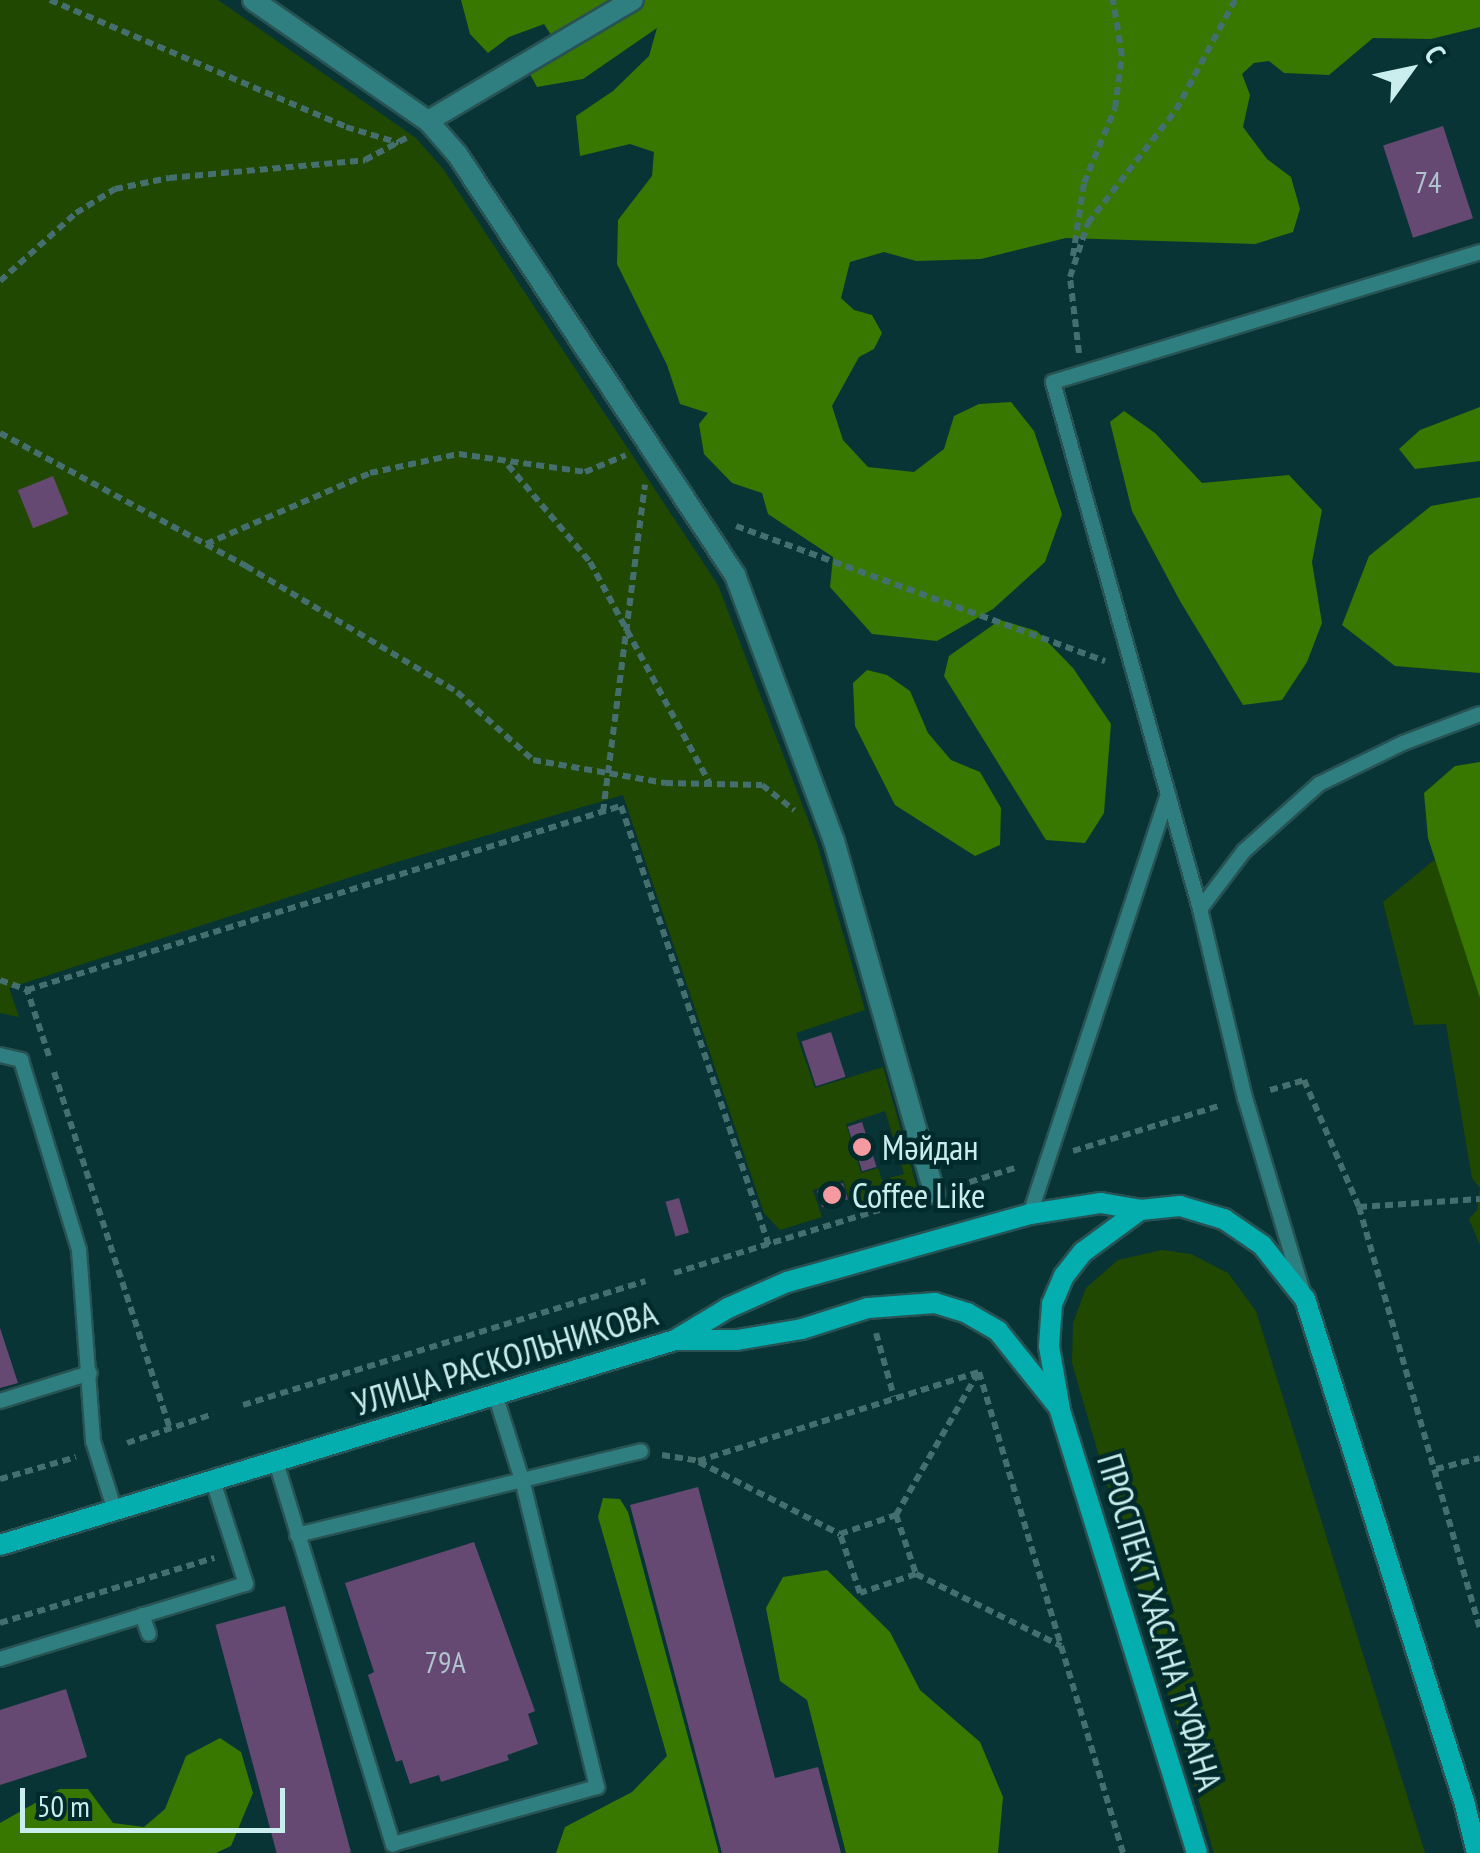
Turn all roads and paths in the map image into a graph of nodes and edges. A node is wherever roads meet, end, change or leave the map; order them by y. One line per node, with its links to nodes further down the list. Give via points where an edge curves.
1 (50, 0): 7 (path, via 346,127)
2 (252, 0): 6 (street)
3 (633, 0): 6 (street)
4 (1113, 0): 9 (path, via 1122,56 1115,108 1084,183)
5 (1236, 0): 9 (path, via 1176,110 1088,223)
6 (428, 121): 7 (path); 13 (street, via 457,154)
7 (400, 143): 10 (path, via 365,160 115,189 76,213)
8 (1480, 252): 11 (lane)
9 (1070, 277): 11 (path)
10 (0, 280)
11 (1082, 374): 18 (lane, via 1053,382)
12 (0, 433): 16 (path)
13 (650, 444): 14 (path, via 584,472); 15 (street); 17 (path)
14 (507, 464): 16 (path, via 459,454 370,474); 17 (path, via 590,562)
15 (692, 510): 18 (path); 24 (street, via 736,575)
16 (206, 544): 20 (path, via 457,692 534,760)
17 (626, 630): 20 (path); 21 (path)
18 (1134, 672): 22 (lane)
19 (1480, 714): 25 (lane, via 1403,742 1319,784 1244,850)
20 (608, 771): 21 (path, via 665,783); 23 (path)
21 (710, 783): 24 (path, via 762,785)
22 (1168, 794): 25 (lane); 37 (lane)
23 (603, 812): 27 (path); 40 (path, via 621,806)
24 (834, 841): 33 (street)
25 (1200, 909): 43 (lane, via 1245,1098)
26 (0, 980): 27 (path)
27 (28, 990): 54 (path)
28 (0, 1055): 47 (lane, via 21,1060 79,1250)
29 (1270, 1090): 35 (path, via 1304,1080)
30 (1218, 1106): 31 (path)
31 (1067, 1152)
32 (1015, 1168): 33 (path)
33 (934, 1194): 38 (path)
34 (1480, 1199): 35 (path)
35 (1360, 1207): 61 (path)
36 (1140, 1210): 37 (street, УЛИЦА РАСКОЛЬНИКОВА, via 1101,1202); 43 (street, УЛИЦА РАСКОЛЬНИКОВА, via 1180,1206 1224,1219 1262,1245); 52 (street, via 1082,1252 1052,1304 1050,1346)
37 (1030, 1214): 45 (street, УЛИЦА РАСКОЛЬНИКОВА, via 787,1282)
38 (843, 1222): 39 (path); 40 (path)
39 (846, 1233)
40 (769, 1246): 41 (path)
41 (674, 1273)
42 (645, 1281): 51 (path)
43 (1305, 1299): 80 (street)
44 (874, 1327): 49 (path)
45 (676, 1340): 48 (street, УЛИЦА РАСКОЛЬНИКОВА); 52 (street, via 737,1340 868,1308 935,1303 998,1332)
46 (979, 1372): 49 (path); 66 (path); 76 (path)
47 (90, 1373): 50 (lane); 65 (lane, via 93,1441)
48 (496, 1397): 60 (street, УЛИЦА РАСКОЛЬНИКОВА); 63 (lane)
49 (895, 1398): 59 (path)
50 (0, 1401)
51 (242, 1405)
52 (1060, 1410): 79 (street, ПРОСПЕКТ ХАСАНА ТУФАНА)
53 (213, 1414): 54 (path)
54 (170, 1428): 55 (path)
55 (127, 1443)
56 (641, 1451): 59 (path); 63 (lane)
57 (80, 1456): 62 (path)
58 (1480, 1458): 61 (path)
59 (698, 1461): 67 (path)
60 (276, 1462): 64 (street, УЛИЦА РАСКОЛЬНИКОВА); 68 (lane)
61 (1436, 1470): 74 (path)
62 (0, 1478)
63 (522, 1480): 68 (lane); 68 (lane, via 597,1788 394,1844)
64 (213, 1482): 65 (street, УЛИЦА РАСКОЛЬНИКОВА); 70 (lane)
65 (115, 1511): 69 (street, УЛИЦА РАСКОЛЬНИКОВА)
66 (896, 1515): 67 (path); 71 (path)
67 (840, 1534): 71 (path, via 860,1593)
68 (297, 1535)
69 (0, 1545)
70 (235, 1552): 72 (lane, via 246,1584); 73 (path)
71 (916, 1574): 76 (path)
72 (142, 1615): 75 (lane); 77 (lane)
73 (0, 1623)
74 (1480, 1630)
75 (149, 1634)
76 (1061, 1646): 78 (path)
77 (0, 1659)
78 (1123, 1853)
79 (1197, 1853)
80 (1477, 1853)

